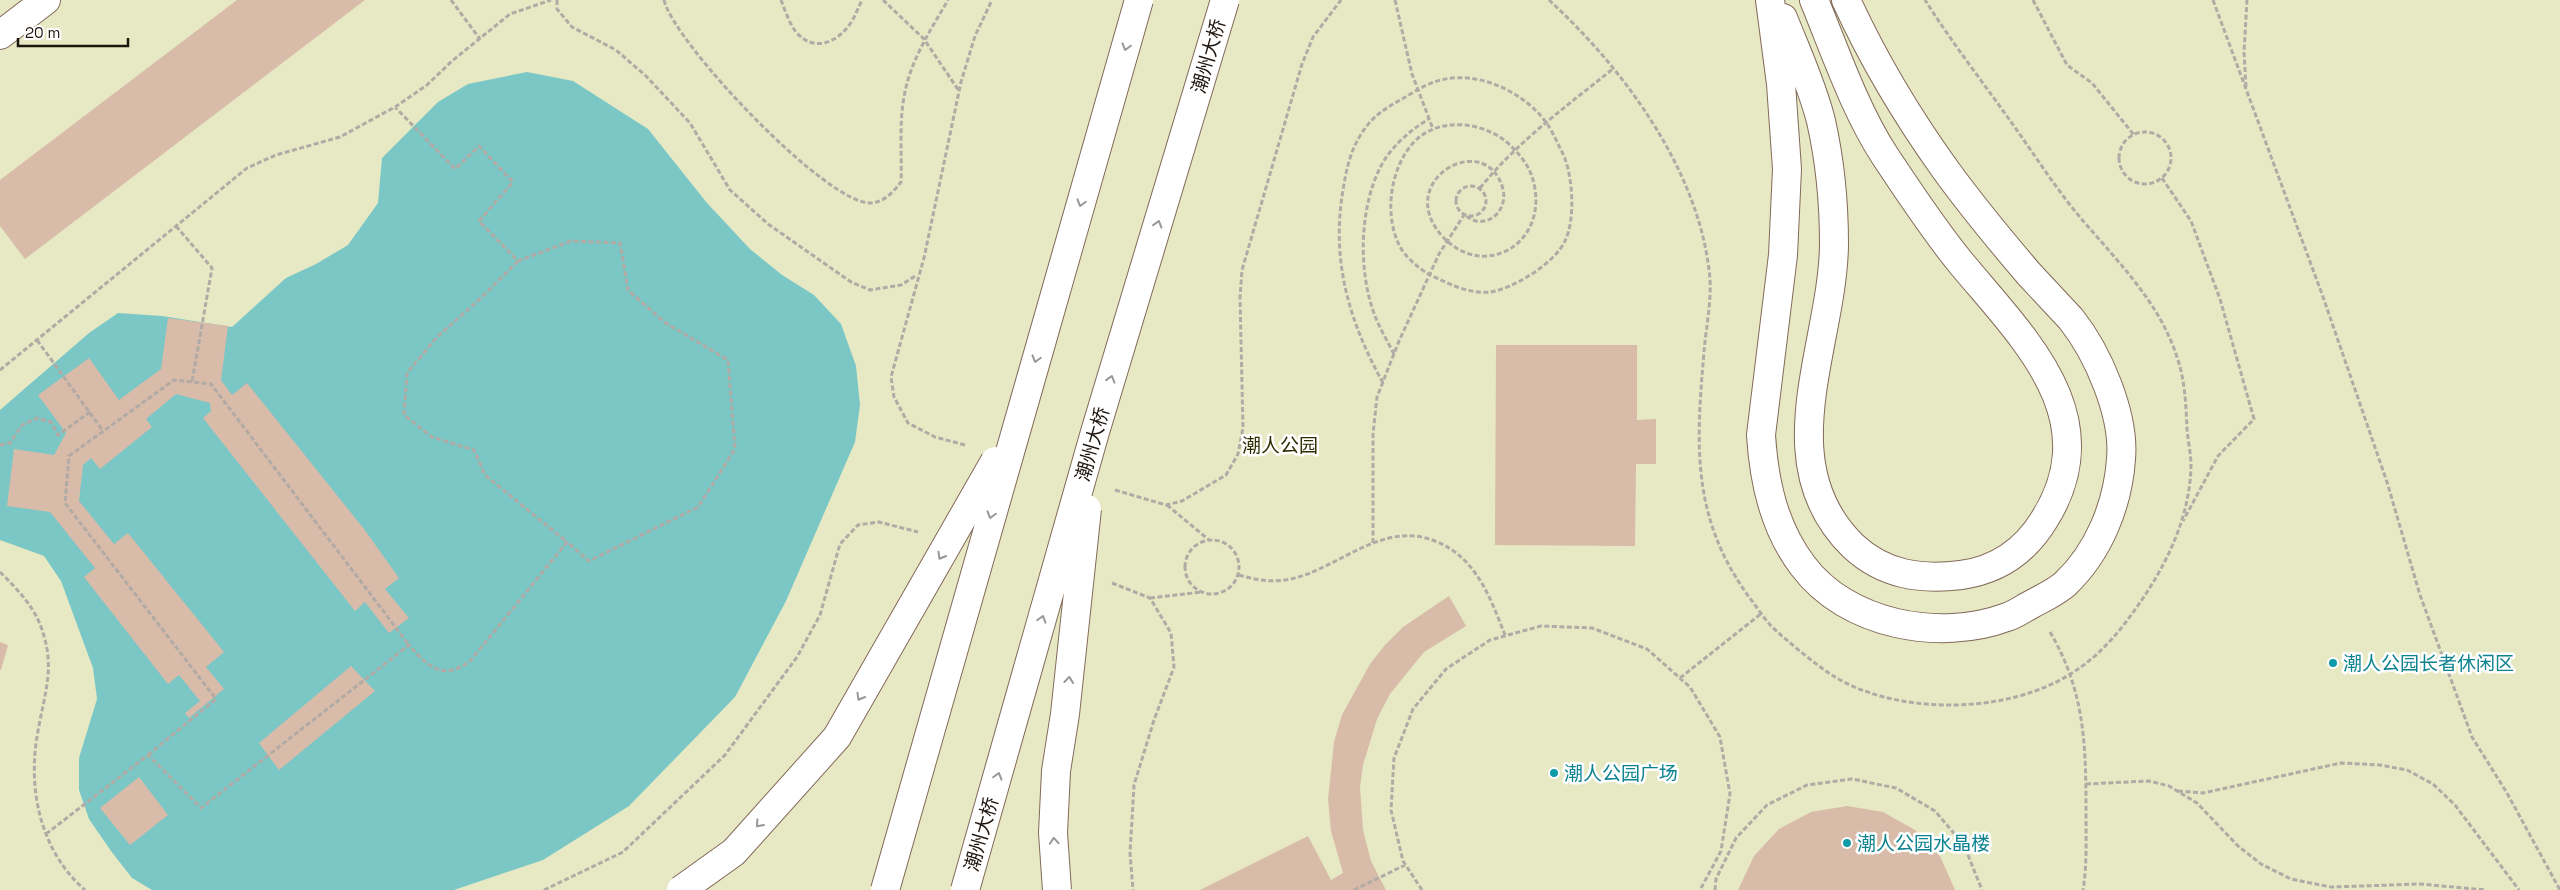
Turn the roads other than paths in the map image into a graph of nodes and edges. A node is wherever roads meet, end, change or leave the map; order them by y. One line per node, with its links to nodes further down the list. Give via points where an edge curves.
1 (46, 0): 8 (main road)
2 (1140, 0): 9 (main road, one-way to 9, bridge)
3 (1224, 0): 10 (main road, 潮州大桥, one-way to 3, bridge)
4 (1770, 0): 7 (main road, via 1781,84 1787,169 1783,255 1761,435 1774,515 1793,552 1819,583 1845,604 1877,618 1920,628 1953,628 2006,617 2064,585 2103,532 2117,490 2122,456 2120,417 2101,370 2073,322 2029,274 1946,169 1881,69)
5 (1776, 0): 6 (main road, via 1820,120 1831,189 1832,277 1807,424 1815,484 1838,528 1864,556 1881,566 1926,578 1976,573 2009,559 2038,530 2053,506 2066,468 2066,418 2041,364 1942,239 1882,151)
6 (1814, 0)
7 (1846, 0)
8 (0, 35)
9 (1017, 423): 11 (main road, one-way to 11, bridge, via 837,737 734,852); 12 (main road, one-way to 12, bridge)
10 (1095, 432): 13 (main road, 潮州大桥, one-way to 10, bridge); 14 (main road, one-way to 10, bridge, via 1053,833 1056,771)
11 (681, 890)
12 (885, 890)
13 (965, 890)
14 (1057, 890)

